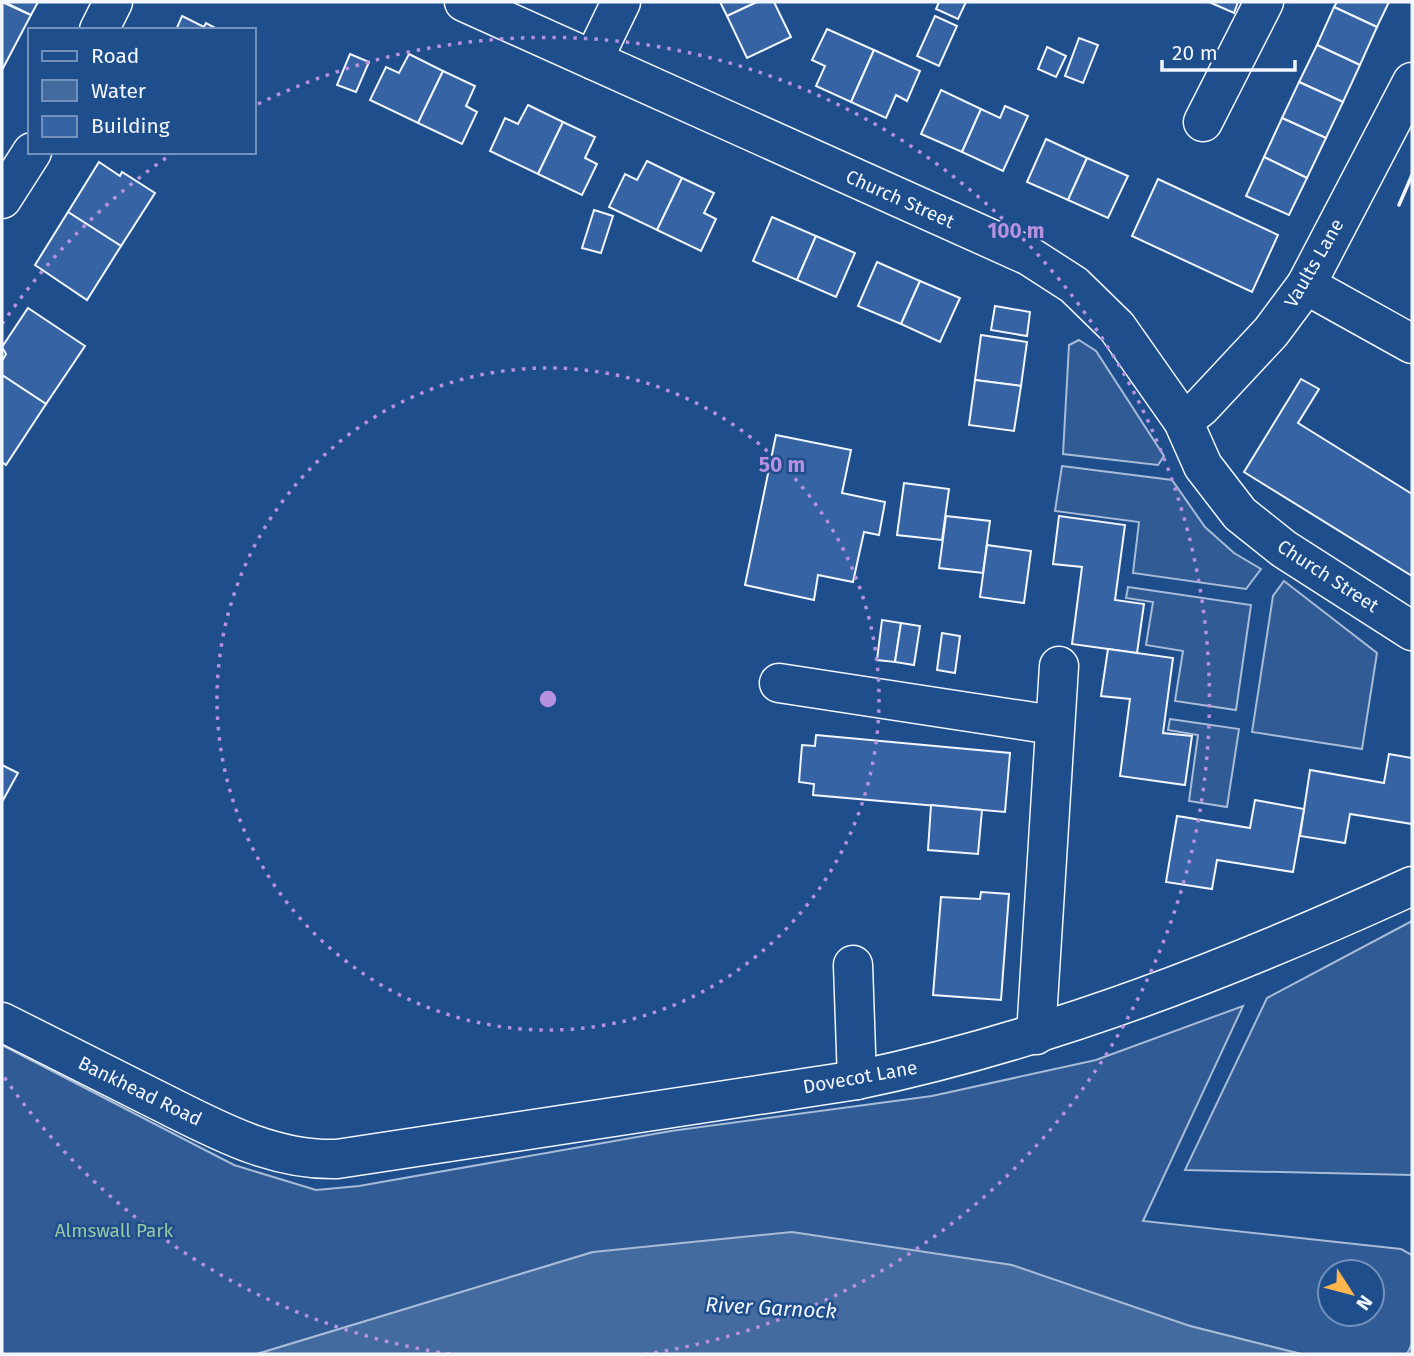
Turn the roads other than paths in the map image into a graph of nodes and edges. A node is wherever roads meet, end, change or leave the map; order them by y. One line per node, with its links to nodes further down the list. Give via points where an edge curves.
1 (113, 2): 5 (street)
2 (464, 2): 6 (street, Church Street)
3 (621, 2): 6 (street)
4 (1264, 2): 8 (street)
5 (100, 28)
6 (593, 60): 13 (street, Church Street, via 1054,270 1117,327)
7 (1412, 82): 11 (street, Vaults Lane)
8 (1203, 122)
9 (31, 154): 10 (street)
10 (2, 199)
11 (1306, 285): 12 (street); 13 (street, Vaults Lane, via 1270,332)
12 (1412, 344)
13 (1183, 421): 14 (street, Church Street, via 1203,466 1240,514 1284,549)
14 (1412, 631)
15 (1059, 666): 17 (street)
16 (779, 683): 17 (street)
17 (1053, 724): 21 (street)
18 (1412, 886): 21 (street, Dovecot Lane, via 1286,944)
19 (853, 965): 22 (street)
20 (2, 1022): 23 (street, Bankhead Road, via 228,1134)
21 (1036, 1035): 22 (street, Dovecot Lane)
22 (857, 1080): 23 (street, Dovecot Lane, via 337,1159 308,1160)
23 (280, 1154)

